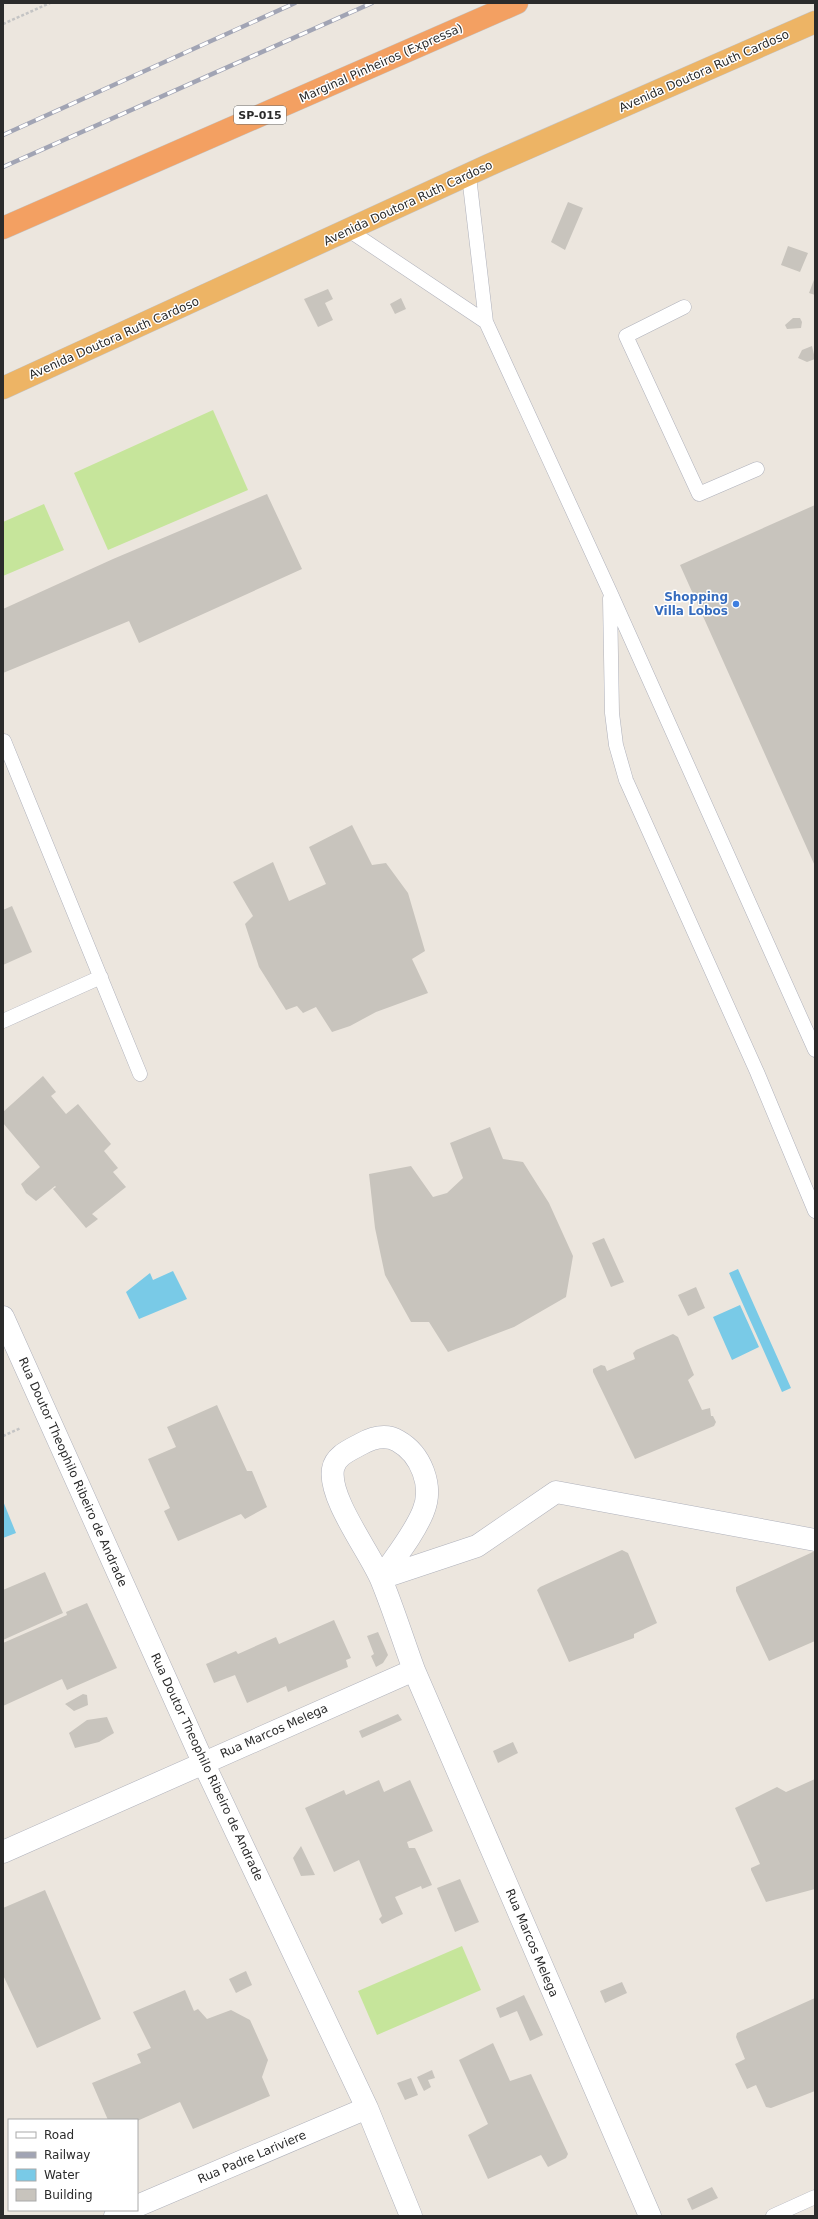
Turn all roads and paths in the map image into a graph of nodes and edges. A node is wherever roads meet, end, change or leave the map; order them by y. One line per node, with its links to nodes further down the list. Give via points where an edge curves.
1 (50, 3): 4 (path)
2 (517, 3): 6 (highway, Marginal Pinheiros (Expressa) / SP-015)
3 (815, 22): 5 (highway, Avenida Doutora Ruth Cardoso)
4 (3, 24)
5 (470, 176): 7 (highway, Avenida Doutora Ruth Cardoso); 9 (lane)
6 (3, 228)
7 (350, 231): 9 (lane); 10 (highway, Avenida Doutora Ruth Cardoso)
8 (684, 307): 11 (lane, via 626,336 698,494)
9 (486, 322): 12 (lane)
10 (3, 388)
11 (757, 469)
12 (610, 592): 16 (lane); 18 (lane, via 612,713 616,745 626,780 757,1072)
13 (4, 741): 14 (lane)
14 (101, 977): 15 (lane); 17 (lane)
15 (3, 1021)
16 (815, 1050)
17 (140, 1074)
18 (815, 1211)
19 (3, 1317): 23 (street, Rua Doutor Theophilo Ribeiro de Andrade)
20 (815, 1540): 21 (street, via 556,1492 477,1546)
21 (380, 1578): 21 (street, Rua Marcos Melega, via 424,1511 426,1492 425,1475 421,1465 407,1446 385,1437 368,1440 336,1460 332,1484); 22 (street, Rua Marcos Melega)
22 (414, 1670): 23 (street, Rua Marcos Melega); 31 (street, Rua Marcos Melega)
23 (203, 1762): 24 (street, Rua Marcos Melega); 25 (street, Rua Doutor Theophilo Ribeiro de Andrade)
24 (3, 1852)
25 (367, 2108): 27 (street, Rua Padre Lariviere); 30 (street, Rua Doutor Theophilo Ribeiro de Andrade)
26 (815, 2197): 32 (lane)
27 (138, 2206)
28 (127, 2211): 29 (street)
29 (115, 2216)
30 (411, 2216)
31 (650, 2216)
32 (773, 2216)

